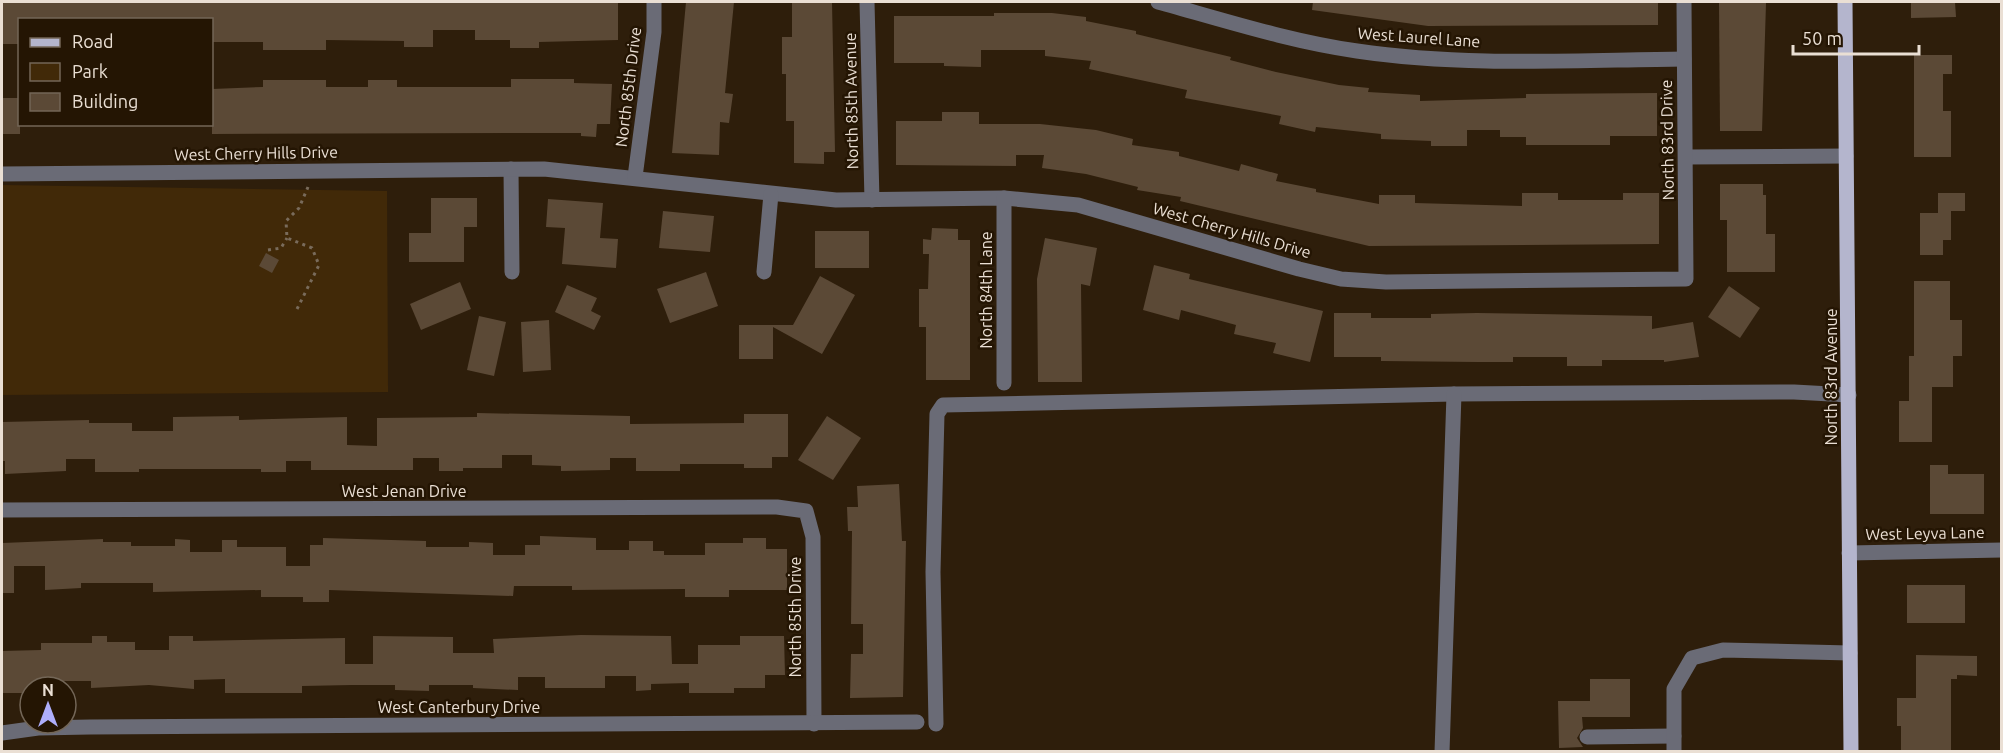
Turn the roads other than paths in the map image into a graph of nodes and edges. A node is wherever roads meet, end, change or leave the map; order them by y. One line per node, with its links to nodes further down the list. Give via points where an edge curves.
1 (654, 2): 11 (street, North 85th Drive, via 654,32)
2 (867, 2): 14 (street, North 85th Avenue)
3 (1158, 2): 6 (street, West Laurel Lane, via 1281,38 1358,51 1511,61)
4 (1684, 2): 6 (street, North 83rd Drive)
5 (1845, 2): 7 (main road, North 83rd Avenue)
6 (1684, 59): 8 (street, North 83rd Drive)
7 (1846, 156): 8 (street); 20 (main road, North 83rd Avenue)
8 (1686, 157): 17 (street, North 83rd Drive)
9 (511, 169): 10 (street, West Cherry Hills Drive); 11 (street, West Cherry Hills Drive); 15 (street)
10 (2, 174)
11 (635, 177): 12 (street, West Cherry Hills Drive)
12 (771, 194): 14 (street, West Cherry Hills Drive); 16 (street)
13 (1004, 198): 14 (street, West Cherry Hills Drive); 17 (street, West Cherry Hills Drive, via 1078,205 1341,279); 18 (street, North 84th Lane)
14 (872, 200)
15 (512, 272)
16 (764, 272)
17 (1686, 279)
18 (1004, 383)
19 (1454, 394): 20 (street); 28 (street, via 943,405 937,414 933,572); 32 (street)
20 (1849, 394): 24 (main road, North 83rd Avenue)
21 (2, 510): 22 (street, West Jenan Drive, via 777,507)
22 (806, 511): 27 (street, North 85th Drive, via 813,537)
23 (2001, 550): 24 (street, West Leyva Lane)
24 (1849, 553): 25 (main road, North 83rd Avenue)
25 (1850, 653): 30 (street, via 1723,650 1700,654 1692,658 1674,689); 34 (main road, North 83rd Avenue)
26 (917, 722): 27 (street, West Canterbury Drive)
27 (814, 724): 29 (street, West Canterbury Drive, via 102,727)
28 (936, 724)
29 (2, 733)
30 (1674, 736): 31 (street); 33 (street)
31 (1587, 737)
32 (1442, 752)
33 (1674, 752)
34 (1851, 752)

